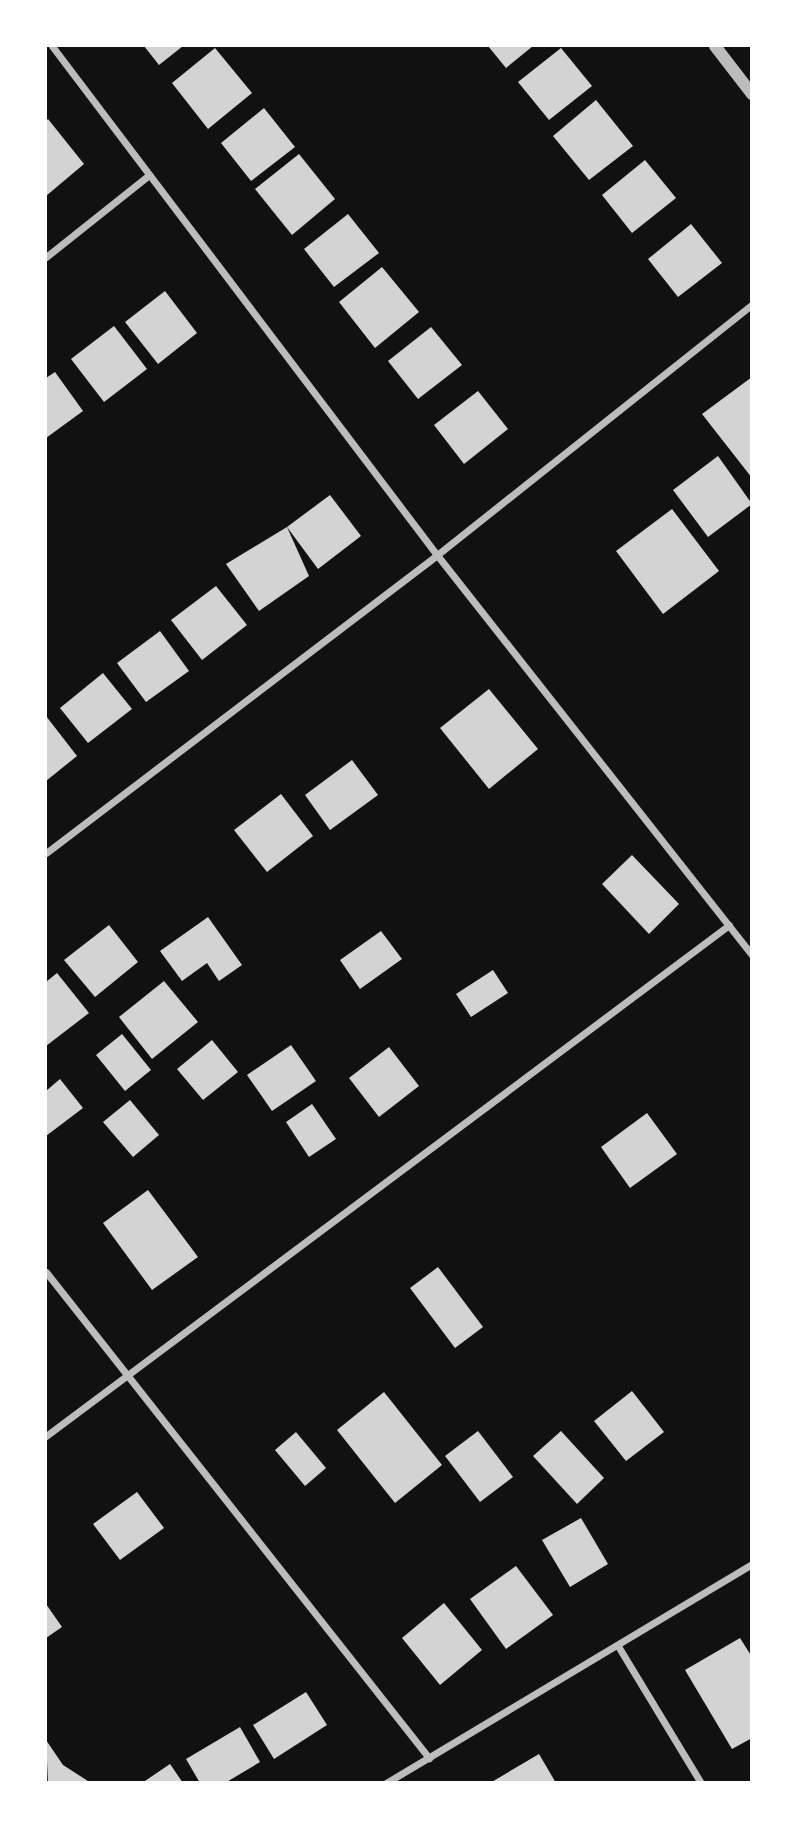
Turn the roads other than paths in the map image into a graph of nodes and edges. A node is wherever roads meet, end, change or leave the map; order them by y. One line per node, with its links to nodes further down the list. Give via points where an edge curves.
1 (52, 46): 4 (street)
2 (715, 46): 3 (street)
3 (751, 94)
4 (149, 175): 5 (street); 7 (street)
5 (46, 257)
6 (751, 304): 7 (street)
7 (437, 555): 8 (street); 9 (street)
8 (46, 853)
9 (729, 925): 10 (street); 12 (street)
10 (751, 955)
11 (46, 1272): 12 (street)
12 (125, 1374): 13 (street); 16 (street)
13 (46, 1436)
14 (751, 1564): 15 (street)
15 (618, 1646): 16 (street); 18 (street)
16 (429, 1758): 17 (street)
17 (386, 1783)
18 (701, 1783)

